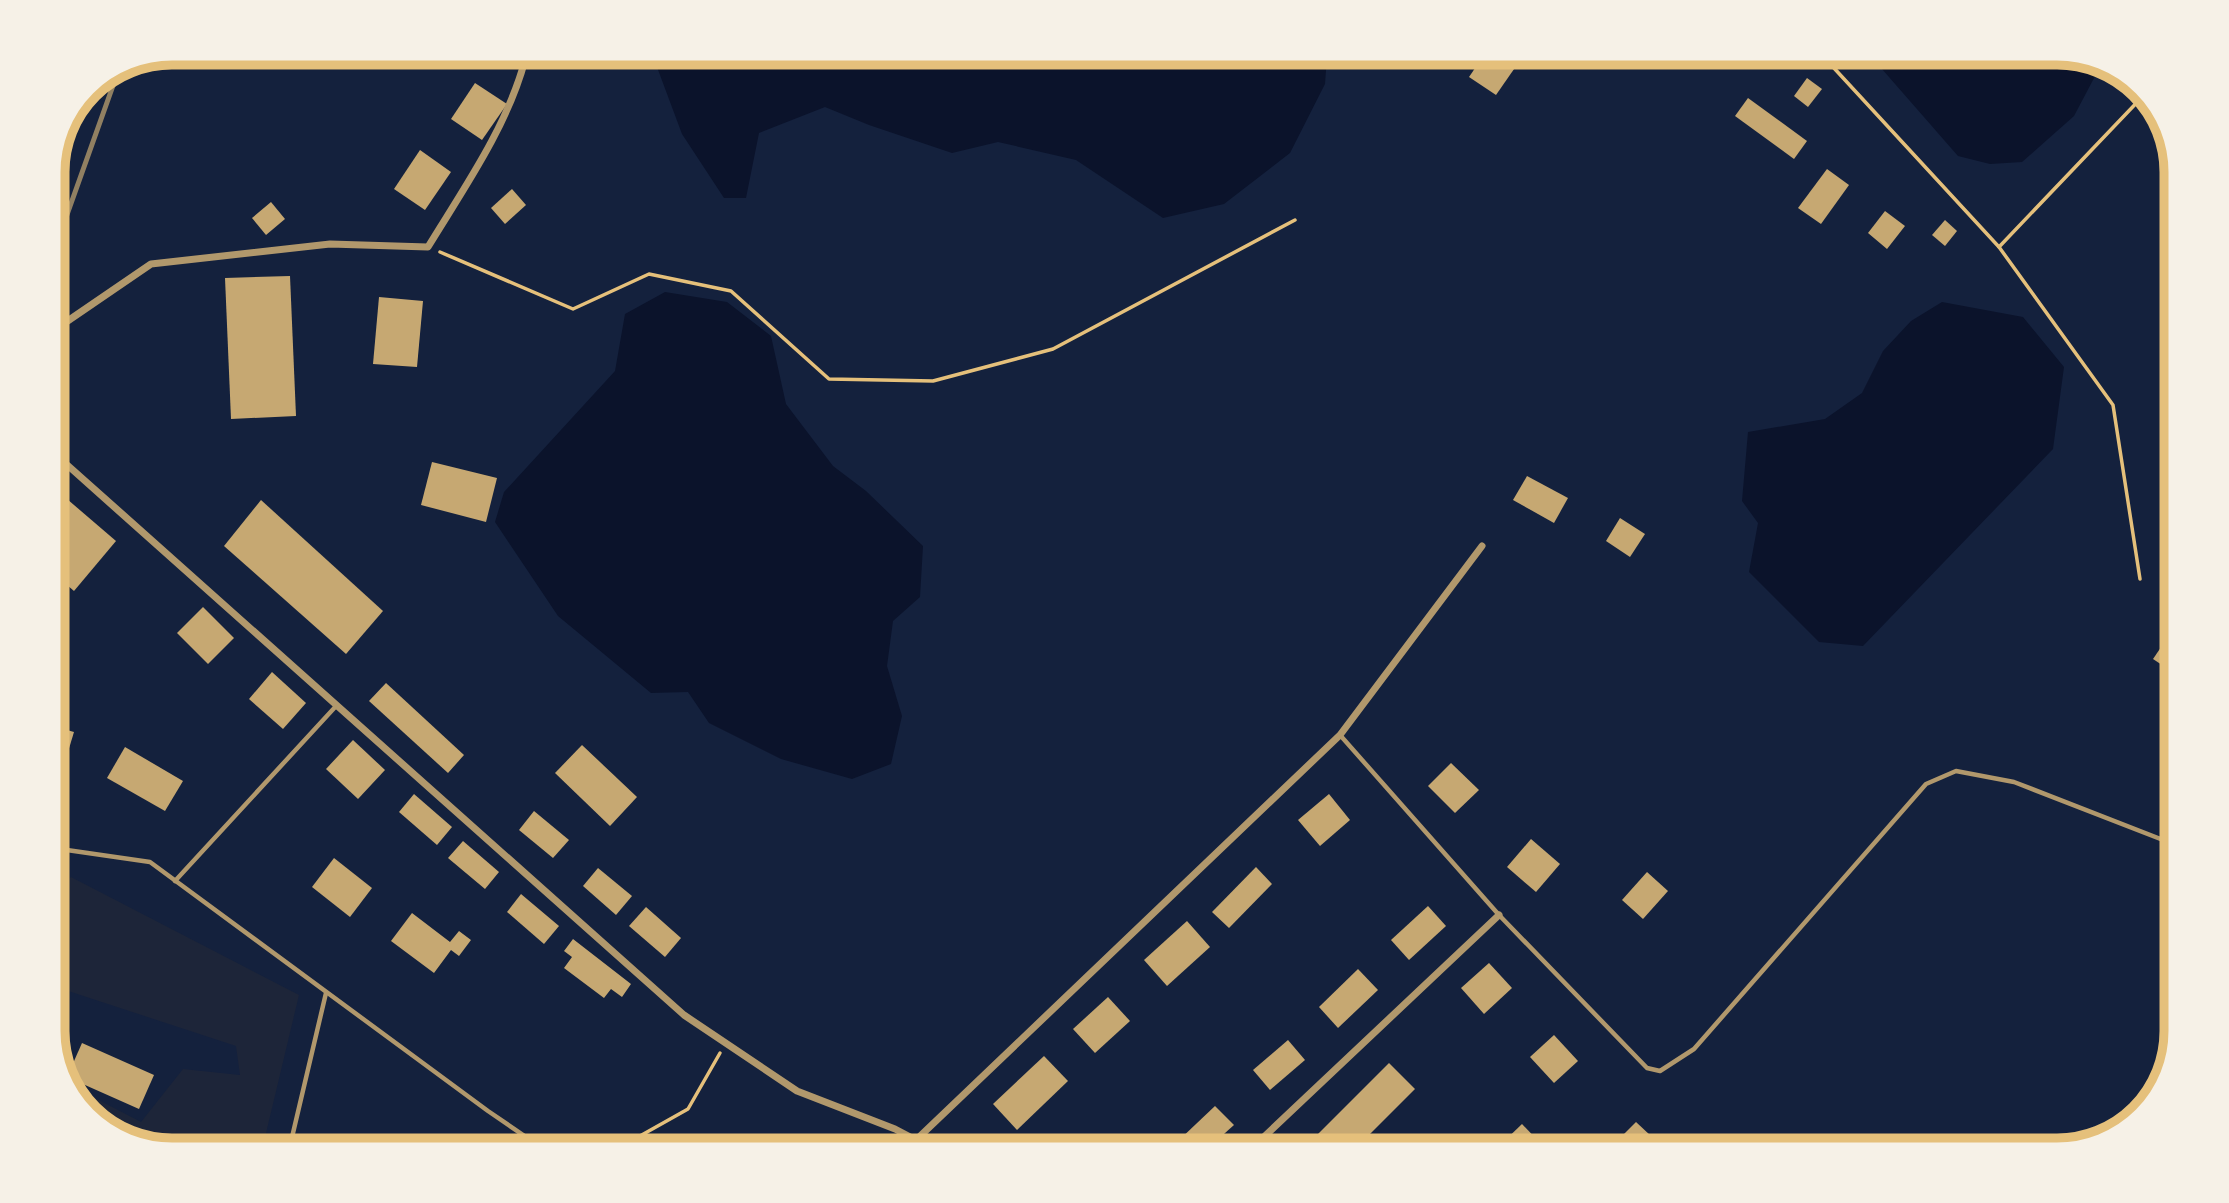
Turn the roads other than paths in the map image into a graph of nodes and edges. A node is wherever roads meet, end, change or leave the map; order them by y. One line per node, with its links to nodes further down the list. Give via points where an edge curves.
1 (524, 65): 2 (street, via 481,159 428,247 330,244 150,264)
2 (65, 323)
3 (65, 463): 5 (street)
4 (1482, 545): 6 (street)
5 (337, 704): 9 (lane); 14 (street, via 684,1015 797,1091)
6 (1340, 735): 10 (lane); 15 (street)
7 (2164, 840): 10 (lane, via 2014,782 1956,771 1926,784 1694,1049 1660,1070 1647,1068)
8 (65, 850): 9 (lane, via 150,862)
9 (175, 881): 11 (lane)
10 (1499, 915): 16 (street)
11 (326, 993): 12 (lane); 13 (lane)
12 (292, 1138)
13 (528, 1138)
14 (912, 1138)
15 (918, 1138)
16 (1263, 1138)

